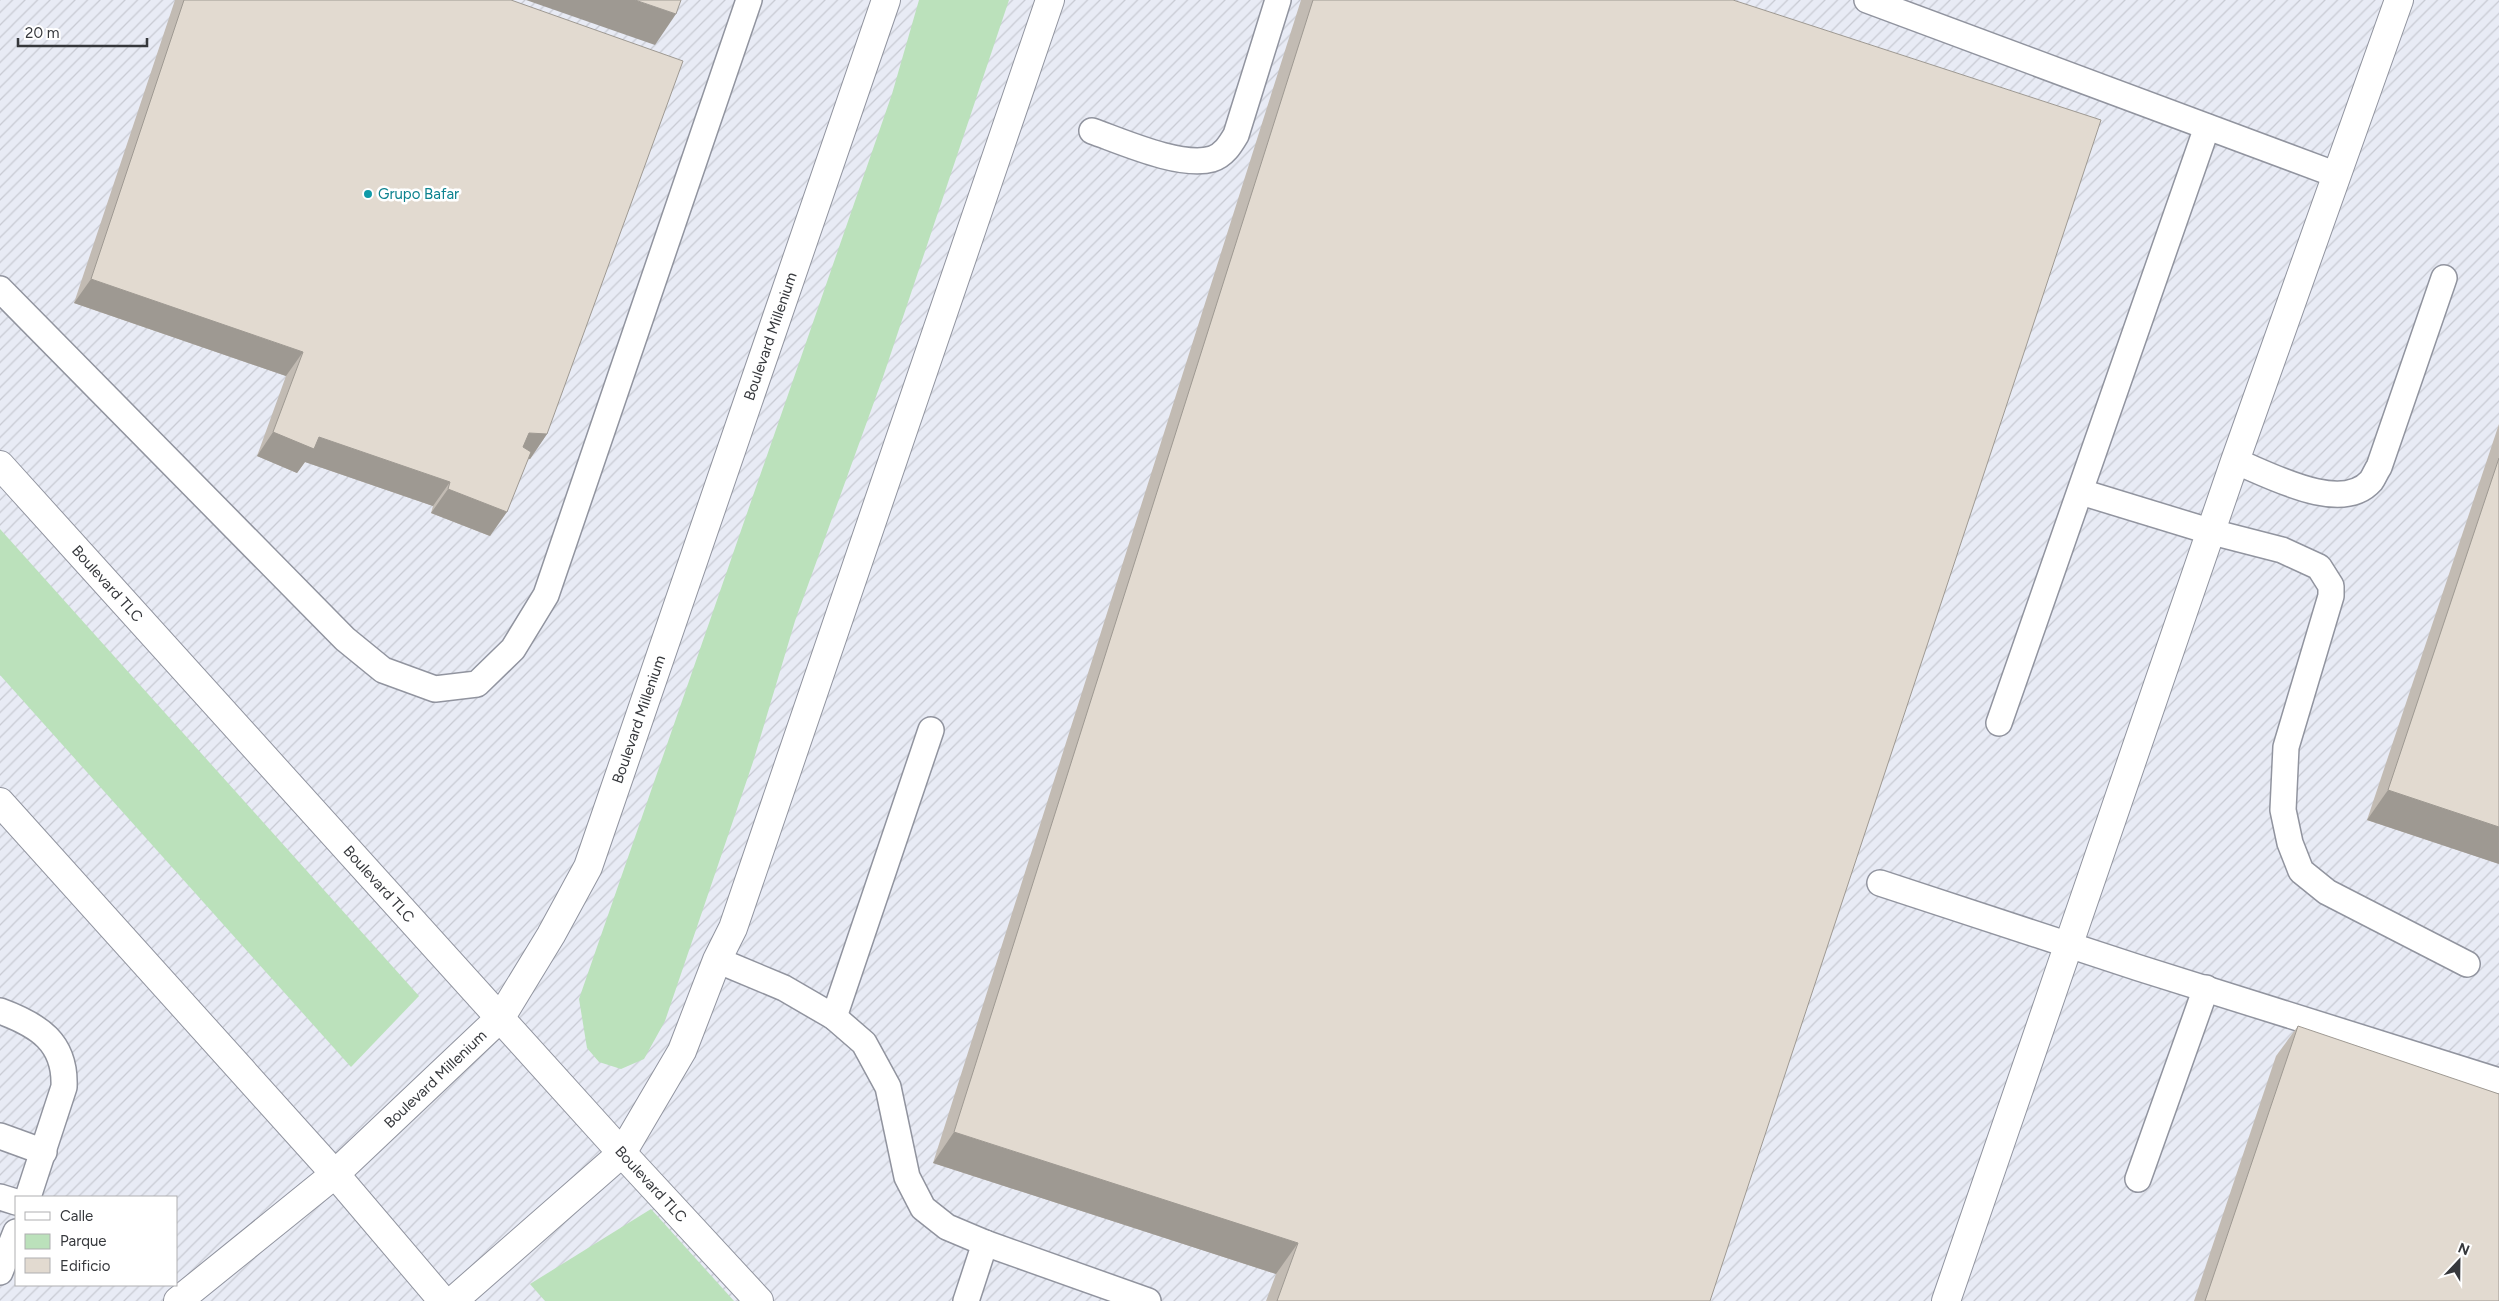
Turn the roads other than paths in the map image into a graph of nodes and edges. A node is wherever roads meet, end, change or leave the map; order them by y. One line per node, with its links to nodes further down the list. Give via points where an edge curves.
1 (749, 0): 11 (lane, via 546,595 513,649 477,684 435,690 383,670 345,639)
2 (886, 0): 25 (street, Boulevard Millenium, via 588,867)
3 (1050, 0): 21 (street, via 733,928)
4 (1278, 0): 8 (lane, via 1236,135 1227,150 1212,159 1174,158)
5 (1867, 0): 7 (lane)
6 (2399, 0): 9 (street)
7 (2207, 127): 9 (lane); 14 (lane)
8 (1092, 132)
9 (2337, 175): 12 (street)
10 (2444, 278): 12 (lane, via 2379,467 2370,481 2357,490 2326,494 2304,489)
11 (0, 289)
12 (2236, 461): 15 (street)
13 (0, 465): 25 (street, Boulevard TLC)
14 (2082, 492): 15 (lane); 16 (lane)
15 (2212, 532): 20 (street); 22 (lane, via 2282,550 2319,567 2331,586 2331,596 2286,748 2283,810 2290,843 2301,871 2328,892)
16 (1999, 723)
17 (931, 730): 26 (lane)
18 (0, 802): 31 (street)
19 (1880, 882): 20 (lane)
20 (2069, 945): 23 (lane); 46 (street)
21 (717, 960): 26 (lane, via 784,988); 30 (street, via 682,1051)
22 (2466, 964)
23 (2206, 988): 27 (lane); 32 (lane)
24 (0, 1011): 29 (lane, via 26,1020 46,1035 59,1053 65,1069 64,1087)
25 (501, 1017): 30 (street, Boulevard TLC); 31 (street, Boulevard Millenium)
26 (834, 1017): 37 (lane, via 864,1043 888,1086 907,1177 923,1208 947,1227)
27 (2499, 1081)
28 (0, 1136): 29 (lane)
29 (44, 1152): 33 (lane)
30 (622, 1153): 42 (street); 43 (street, Boulevard TLC)
31 (335, 1174): 40 (street, Boulevard Millenium); 41 (street)
32 (2138, 1179)
33 (28, 1196)
34 (0, 1197): 35 (lane)
35 (15, 1202)
36 (15, 1234): 38 (lane)
37 (986, 1243): 39 (lane); 44 (lane)
38 (0, 1272)
39 (1115, 1296): 45 (lane)
40 (178, 1301)
41 (444, 1301)
42 (453, 1301)
43 (759, 1301)
44 (966, 1301)
45 (1148, 1301)
46 (1946, 1301)

